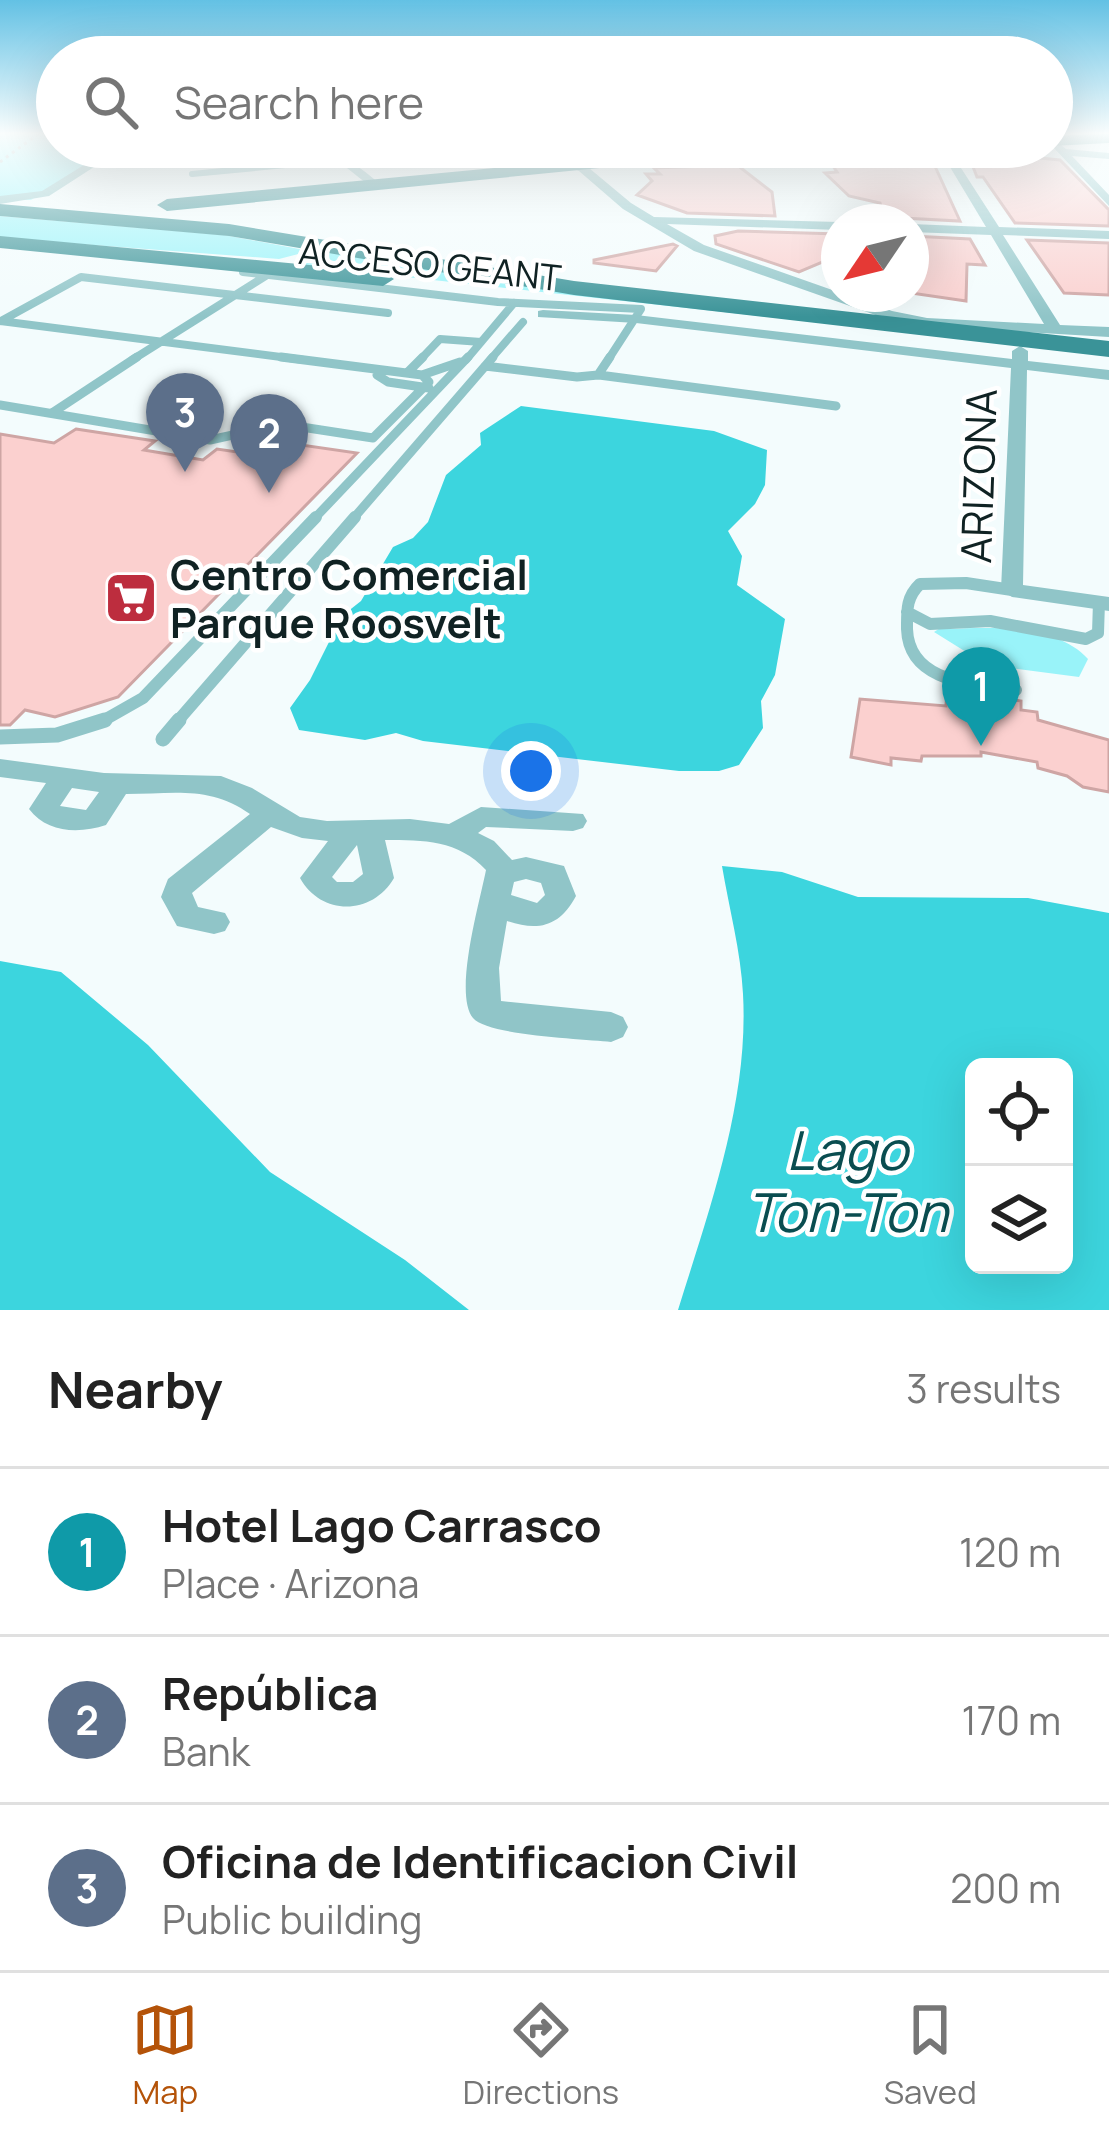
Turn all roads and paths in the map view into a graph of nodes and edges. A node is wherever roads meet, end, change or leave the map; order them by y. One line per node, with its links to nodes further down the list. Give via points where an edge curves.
1 (40, 195): 7 (street)
2 (259, 195): 7 (main road)
3 (314, 195): 8 (main road)
4 (334, 195): 16 (main road, via 261,216 262,227)
5 (621, 195): 10 (street)
6 (974, 195): 13 (street)
7 (0, 208): 8 (main road); 9 (main road)
8 (139, 219): 9 (main road); 14 (main road)
9 (104, 220): 14 (main road)
10 (648, 220): 11 (street); 33 (street, via 718,257 889,315)
11 (821, 225)
12 (929, 229): 13 (street)
13 (997, 231): 15 (street); 29 (street)
14 (262, 235): 16 (main road)
15 (1109, 235)
16 (299, 240): 19 (main road, via 318,248 286,261); 33 (main road, via 574,288)
17 (0, 242): 18 (main road)
18 (70, 249): 19 (main road); 20 (lane, ACCESO GEANT)
19 (116, 251): 26 (main road)
20 (251, 273): 21 (lane, ACCESO GEANT); 22 (lane)
21 (268, 275): 22 (lane); 23 (lane, ACCESO GEANT)
22 (235, 292): 24 (lane); 27 (lane, via 81,277); 31 (lane)
23 (514, 303): 26 (lane, ACCESO GEANT); 32 (lane)
24 (388, 313)
25 (543, 314): 26 (street)
26 (639, 314): 33 (main road); 40 (lane)
27 (0, 321): 31 (lane)
28 (523, 322): 37 (lane)
29 (1053, 326): 30 (street); 33 (street)
30 (1109, 332)
31 (157, 342): 38 (lane); 46 (lane)
32 (481, 343): 35 (lane); 39 (lane, via 440,339)
33 (1023, 345): 34 (main road); 36 (main road); 41 (street); 49 (street, ARIZONA)
34 (1109, 349)
35 (465, 361): 42 (lane); 43 (lane)
36 (1109, 361)
37 (485, 366): 40 (lane); 54 (lane)
38 (353, 368): 39 (lane); 42 (lane, via 388,382)
39 (407, 373): 42 (lane)
40 (598, 375): 45 (lane)
41 (1109, 375)
42 (423, 381): 43 (lane); 47 (lane)
43 (438, 389): 48 (lane)
44 (0, 406): 46 (lane)
45 (836, 406)
46 (51, 414): 47 (lane, via 210,440 282,424)
47 (373, 438): 48 (lane)
48 (389, 440): 53 (lane, via 127,710 65,735)
49 (1012, 590): 50 (street, ARIZONA); 51 (lane, via 920,584)
50 (1104, 603): 51 (lane, via 1098,633 1086,639 990,621 930,624)
51 (907, 612): 52 (lane, via 905,642 921,668)
52 (1016, 690)
53 (0, 737)
54 (163, 739)
55 (0, 768): 56 (street)
56 (66, 776): 57 (street); 57 (street, via 43,809 58,818 102,813)
57 (116, 784): 58 (street, via 198,781 244,795)
58 (267, 815): 60 (street, via 360,834); 61 (street, via 178,887 188,917)
59 (573, 821): 60 (street, via 482,817)
60 (456, 833): 62 (street, via 479,842 501,868 483,968 485,1008)
61 (214, 922)
62 (611, 1027)

